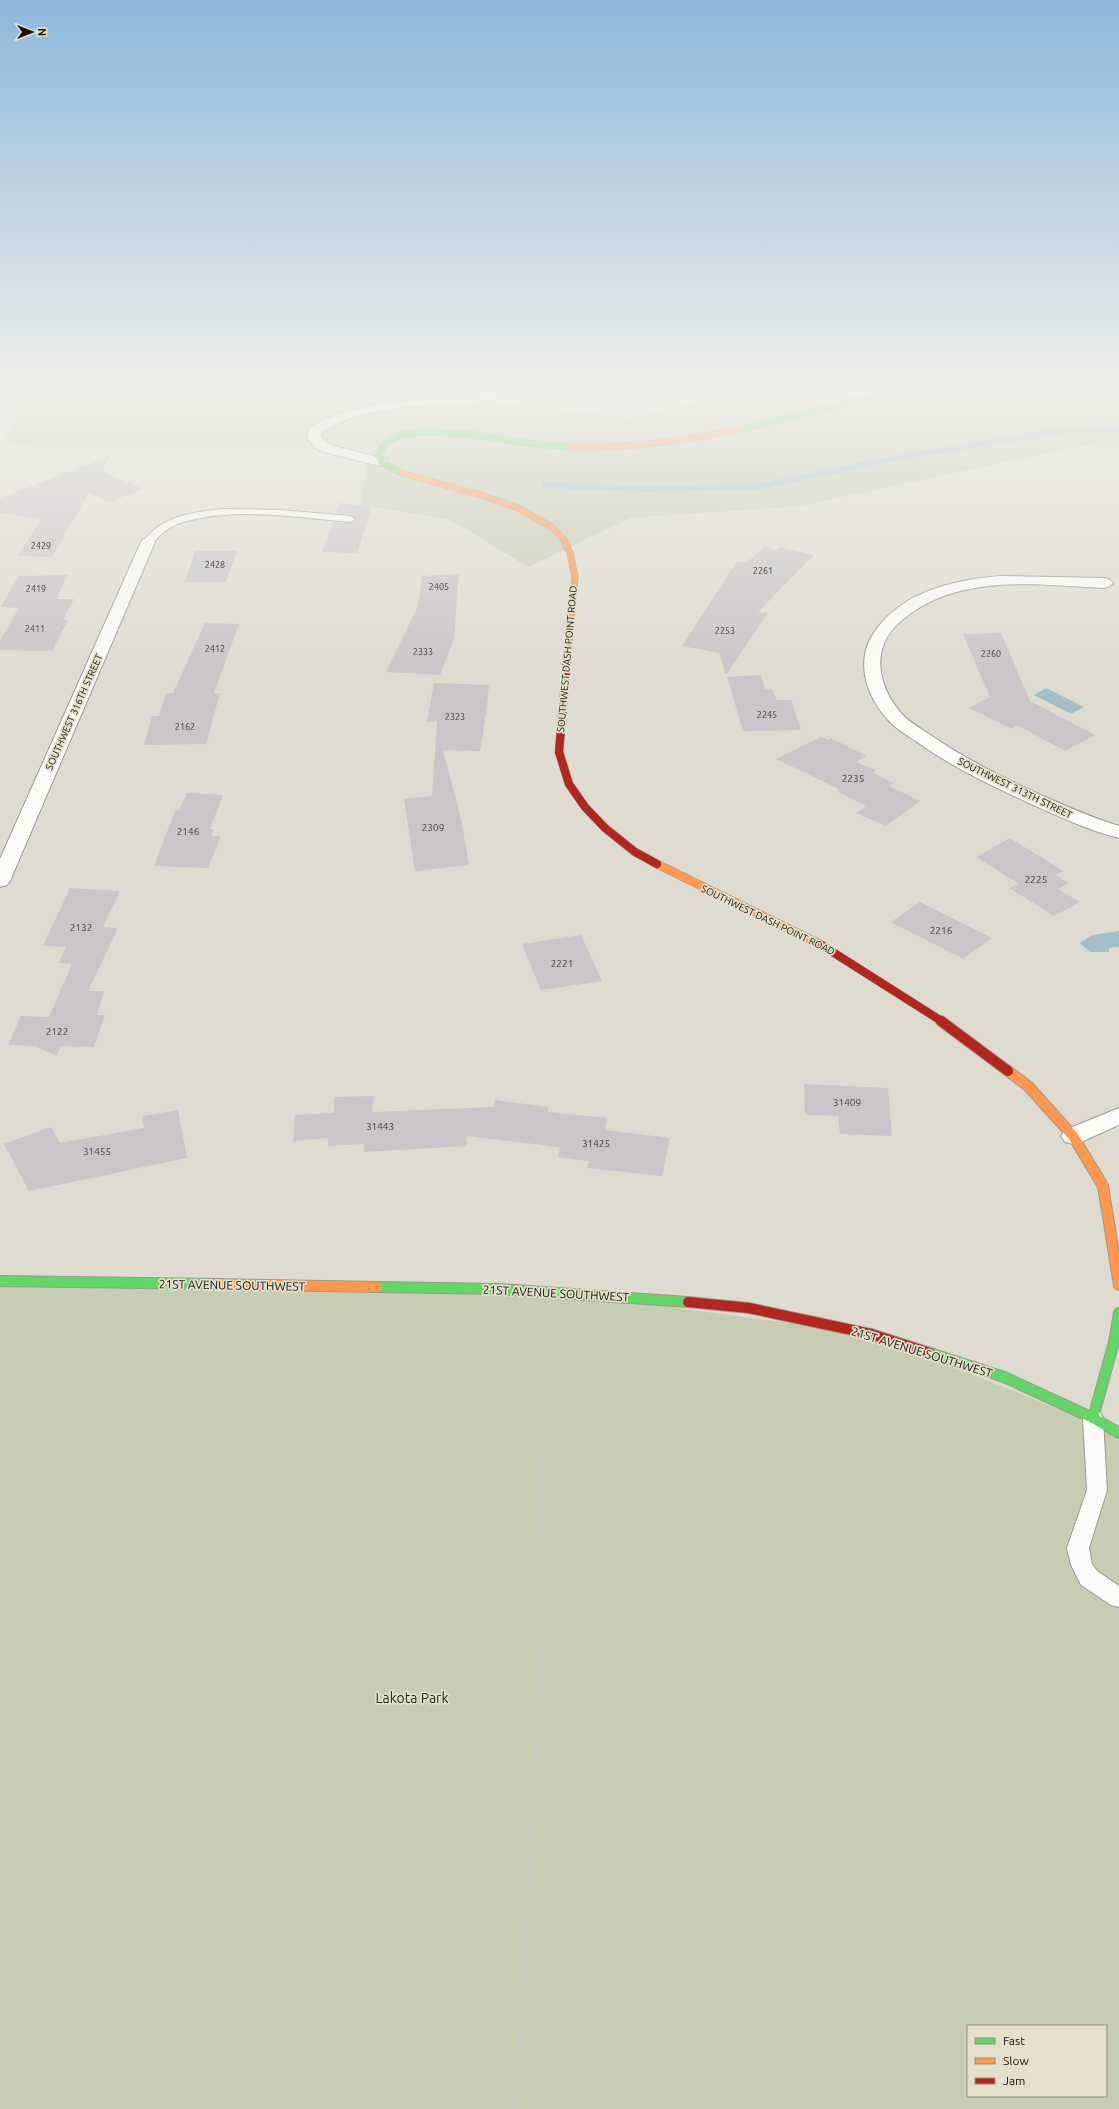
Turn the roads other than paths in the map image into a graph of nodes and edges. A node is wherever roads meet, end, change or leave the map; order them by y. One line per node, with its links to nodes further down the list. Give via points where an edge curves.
1 (431, 482): 8 (main road, SOUTHWEST DASH POINT ROAD, via 515,508 546,523 563,539 575,577 559,752 569,784 585,807 605,828 635,852 681,877 832,950 953,1029 1028,1086)
2 (350, 519): 3 (lane, via 262,512 205,515 182,519 162,528)
3 (148, 542): 6 (street, SOUTHWEST 316TH STREET)
4 (1105, 583): 5 (street, SOUTHWEST 313TH STREET, via 1013,581 968,584 933,593 904,610 887,625 874,643 870,663 878,692 895,717 930,743 965,765 1005,785 1088,823)
5 (1119, 832)
6 (0, 881)
7 (1119, 1116): 8 (street)
8 (1073, 1136): 10 (main road, SOUTHWEST DASH POINT ROAD, via 1103,1186)
9 (0, 1281): 12 (main road, 21ST AVENUE SOUTHWEST, via 499,1289 634,1297 748,1308 871,1334 1004,1377)
10 (1119, 1285)
11 (1119, 1312): 12 (main road, via 1114,1342)
12 (1093, 1418): 13 (main road); 14 (lane, via 1097,1490 1078,1548 1082,1565 1089,1578)
13 (1119, 1433)
14 (1119, 1598)

